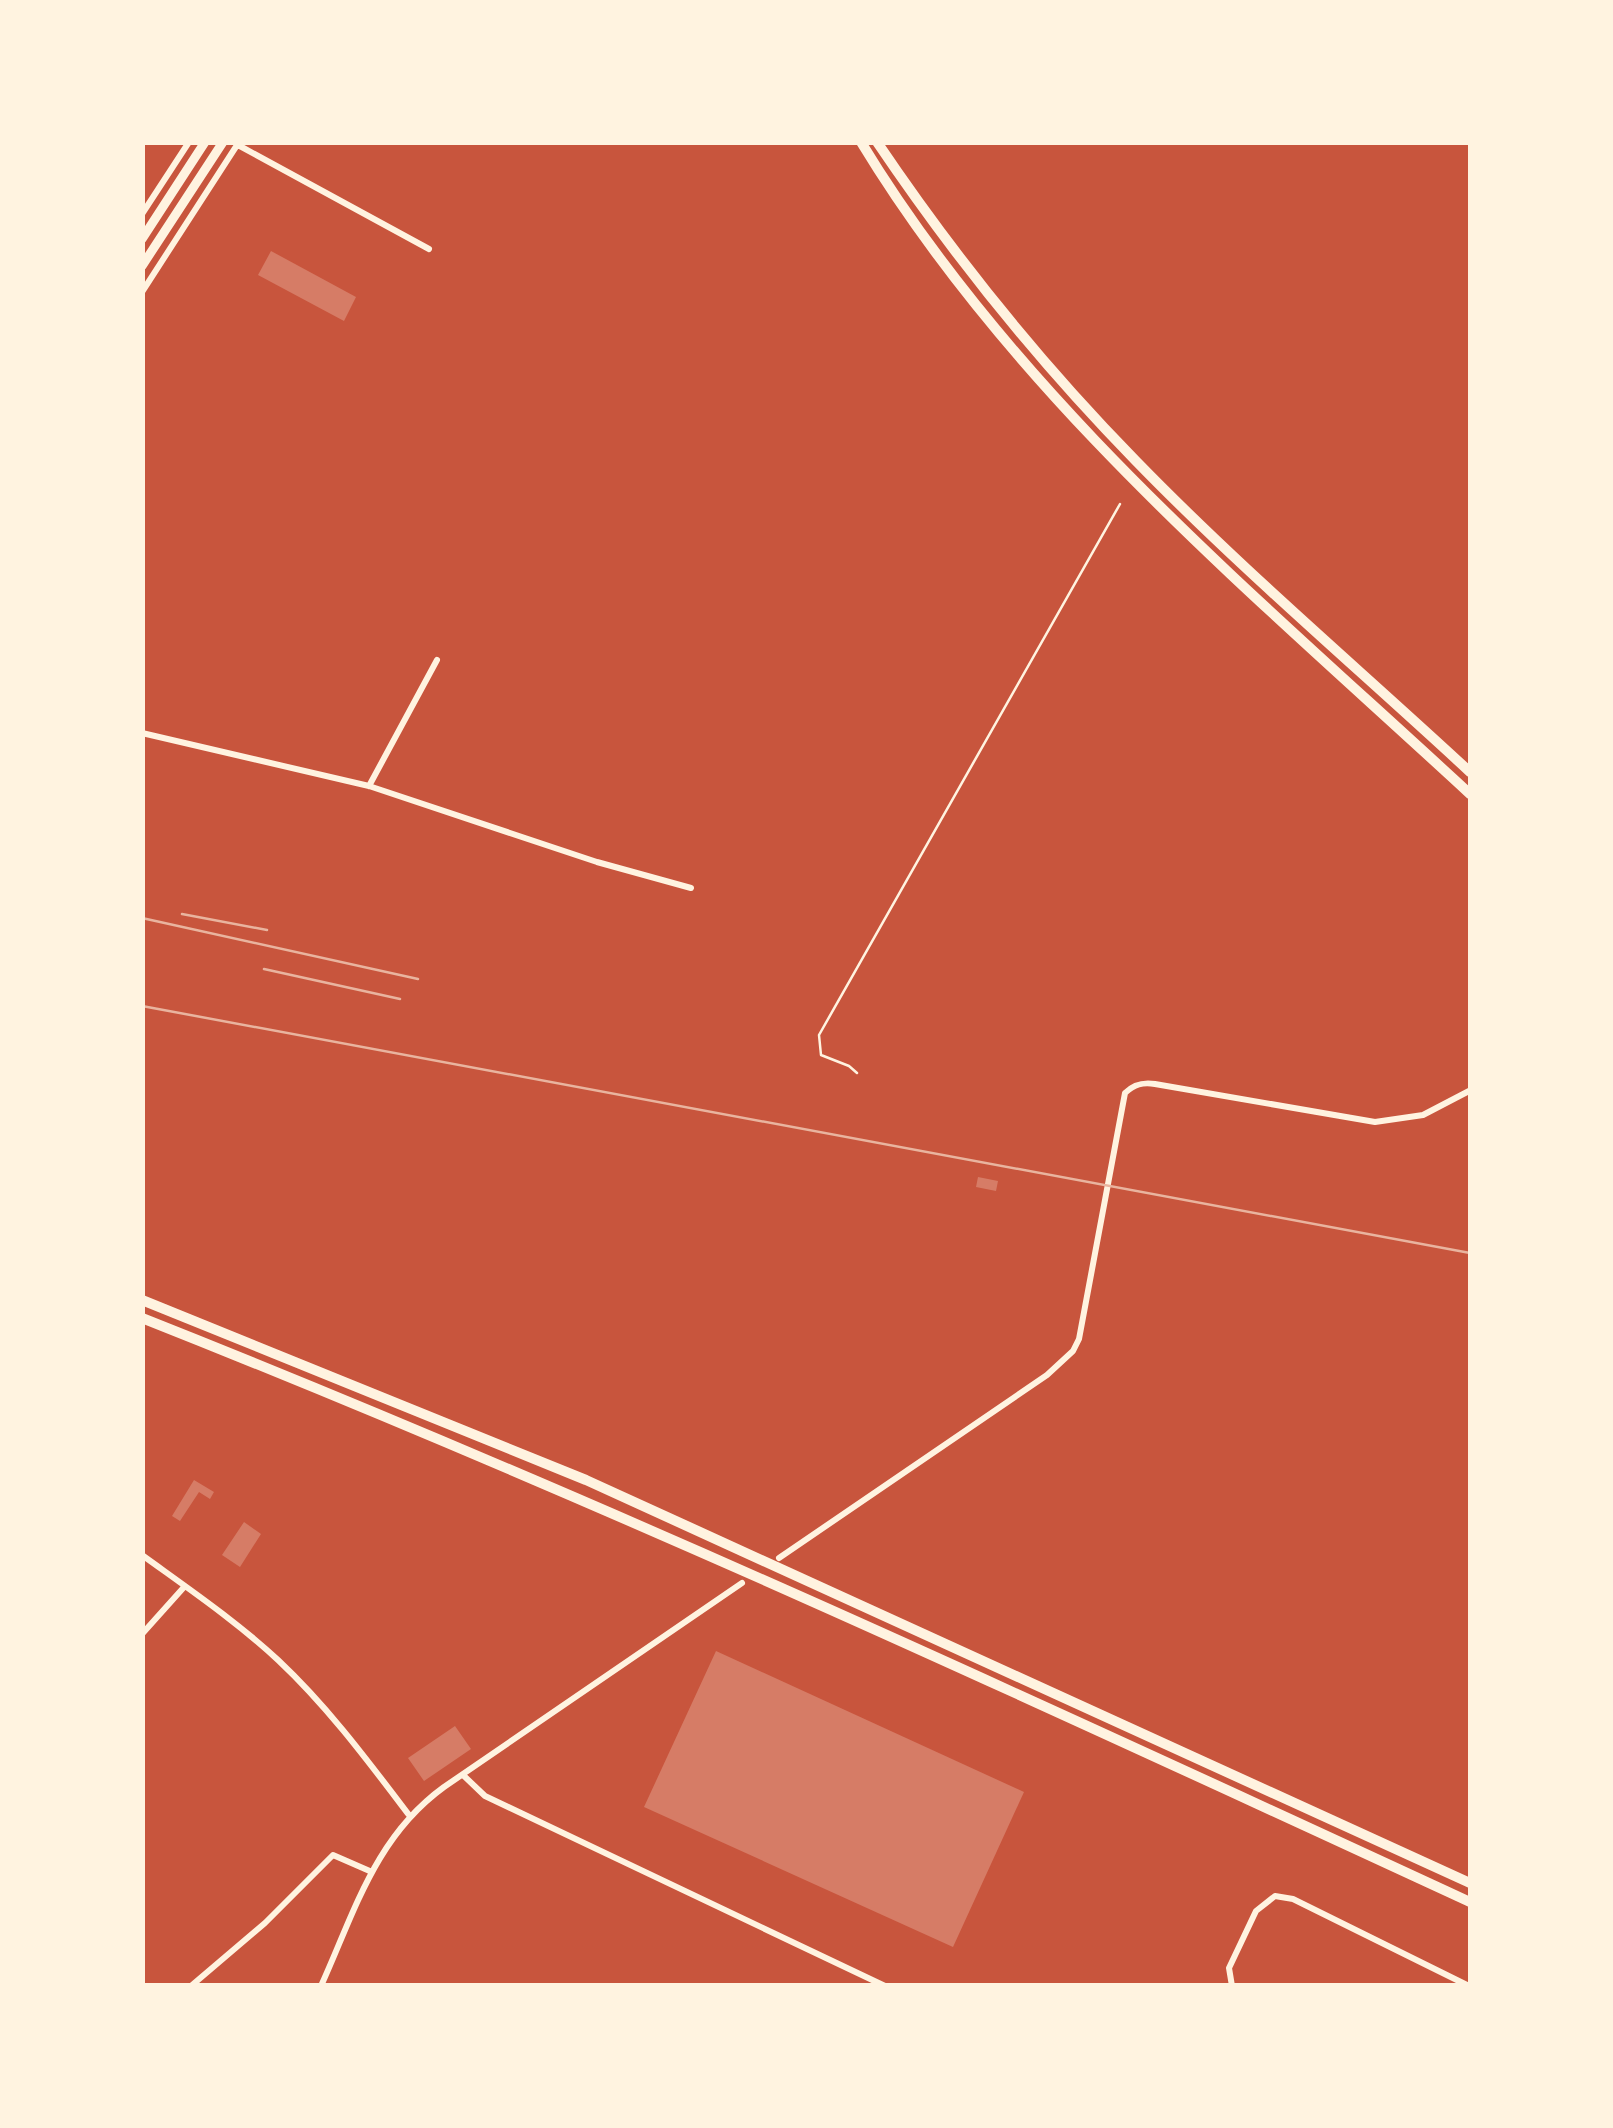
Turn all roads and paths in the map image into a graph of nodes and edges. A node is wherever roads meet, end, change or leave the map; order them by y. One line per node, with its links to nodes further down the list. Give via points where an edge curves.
1 (189, 142): 7 (street)
2 (205, 142): 8 (main road)
3 (223, 142): 10 (main road)
4 (861, 142): 17 (highway, via 1015,353 1095,441)
5 (877, 142): 15 (highway, via 985,290 1086,408 1195,519)
6 (238, 144): 9 (street); 11 (street)
7 (142, 214)
8 (142, 239)
9 (429, 249)
10 (142, 266)
11 (142, 292)
12 (1120, 504): 19 (path, via 819,1036 821,1055)
13 (437, 660): 16 (street)
14 (142, 733): 16 (street)
15 (1470, 772)
16 (369, 786): 18 (street)
17 (1470, 794)
18 (691, 888)
19 (856, 1073)
20 (1469, 1091): 24 (street, via 1423,1116 1375,1122 1144,1082 1125,1094 1079,1338 1062,1362)
21 (142, 1300): 31 (highway, via 586,1480)
22 (142, 1318): 32 (highway, via 654,1530)
23 (142, 1555): 26 (street)
24 (780, 1558)
25 (742, 1584): 28 (street)
26 (185, 1586): 27 (street); 29 (street, via 294,1675)
27 (142, 1634)
28 (463, 1775): 29 (street); 35 (street, via 486,1796)
29 (409, 1815): 30 (street)
30 (372, 1872): 33 (street, via 333,1855); 34 (street)
31 (1470, 1884)
32 (1470, 1902)
33 (190, 1986)
34 (321, 1986)
35 (884, 1986)
36 (1232, 1986): 37 (street, via 1228,1968 1256,1911 1275,1896)
37 (1469, 1986)

